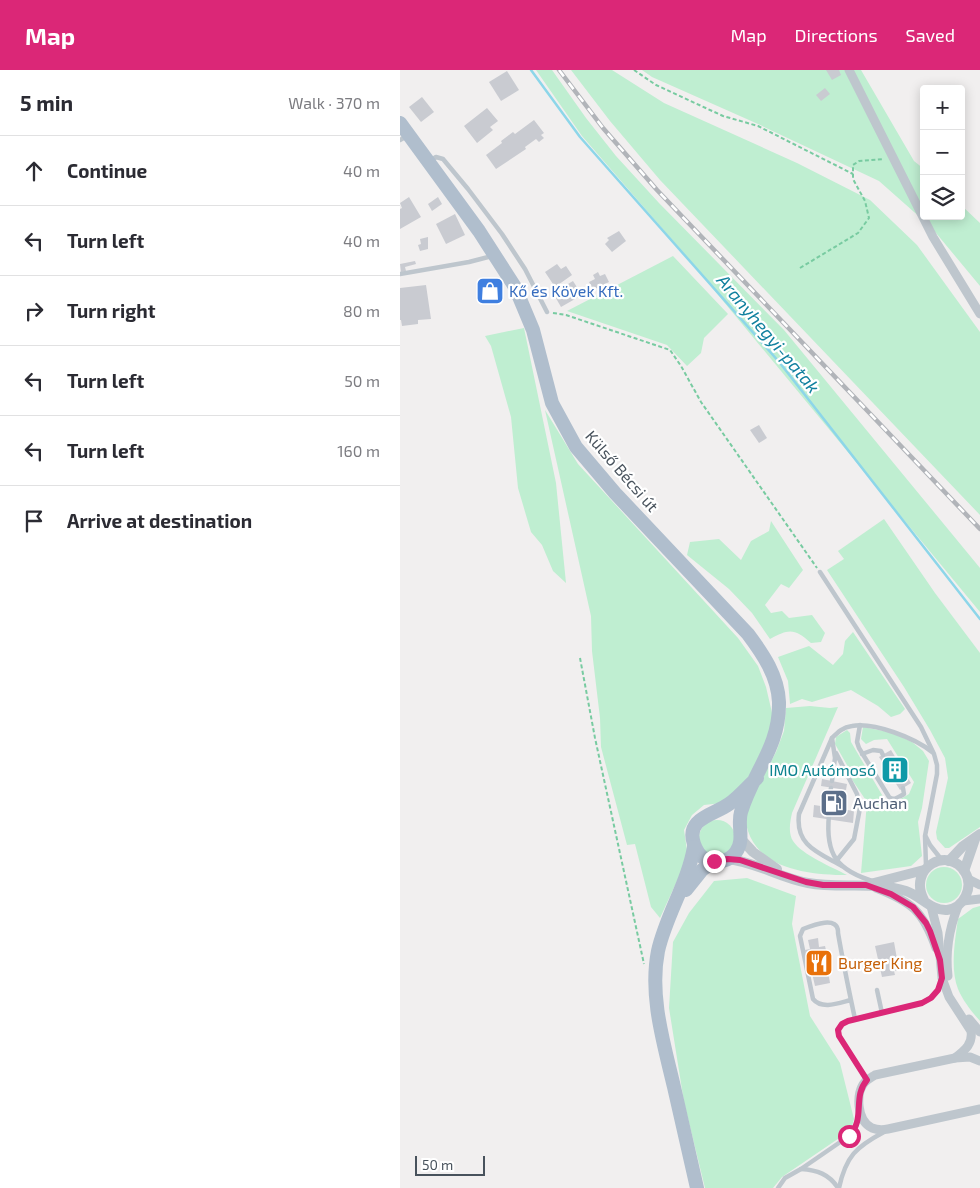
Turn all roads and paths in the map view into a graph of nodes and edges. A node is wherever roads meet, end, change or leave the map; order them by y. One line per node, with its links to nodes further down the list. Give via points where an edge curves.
1 (634, 70): 7 (path, via 656,85 723,116 758,126)
2 (850, 70): 5 (street)
3 (400, 123): 4 (main road, Külső Bécsi út)
4 (404, 138): 6 (main road, Külső Bécsi út)
5 (894, 159): 7 (path, via 859,161 854,165); 12 (street, via 933,236)
6 (428, 162): 8 (main road, Külső Bécsi út); 11 (lane, via 436,157 443,159 468,189 525,268)
7 (853, 174): 9 (path, via 869,218 858,233)
8 (496, 255): 10 (lane); 21 (main road, Külső Bécsi út, via 516,287 529,317 552,403 576,448 748,634 770,667 779,700 779,714 774,737)
9 (800, 268)
10 (400, 274)
11 (547, 312): 13 (path, via 566,315 670,350 700,402)
12 (980, 314)
13 (820, 572): 19 (lane, via 917,720)
14 (580, 658): 45 (path)
15 (860, 725): 16 (lane, via 840,730); 18 (lane, via 857,742); 19 (lane, via 903,734)
16 (832, 738): 17 (lane); 33 (lane, via 797,824 809,848)
17 (833, 748): 22 (lane); 31 (lane, via 857,794 860,808 854,839)
18 (862, 754): 20 (lane, via 873,750); 24 (lane, via 888,797 896,799 904,794)
19 (934, 754): 27 (lane, via 937,774)
20 (883, 755)
21 (757, 778): 25 (main road, via 731,803); 26 (main road, Külső Bécsi út, via 742,809)
22 (832, 781)
23 (831, 788): 31 (lane, via 828,843)
24 (903, 788)
25 (712, 813): 26 (main road, via 735,820); 29 (main road, via 695,825)
26 (740, 833): 30 (main road, via 736,853); 36 (street, via 753,852)
27 (925, 836): 32 (lane); 34 (lane)
28 (977, 836): 32 (street); 35 (street)
29 (694, 847): 30 (main road, via 702,857); 43 (main road, via 692,861)
30 (721, 860): 36 (street, via 740,860); 43 (main road, via 702,870)
31 (837, 860): 33 (lane)
32 (945, 860): 34 (street, via 934,862); 35 (street, via 958,865)
33 (842, 866): 37 (lane)
34 (925, 869): 37 (street); 41 (street, via 919,885 920,893)
35 (966, 875): 39 (street); 42 (street, via 968,886)
36 (790, 878): 38 (street, via 823,885)
37 (877, 882): 38 (street)
38 (866, 885): 41 (street, via 905,891); 44 (street, via 913,907 926,923)
39 (980, 885)
40 (980, 899): 42 (street)
41 (928, 903): 42 (street, via 946,910); 44 (street, via 938,934)
42 (961, 903): 51 (street, via 948,936 949,980 954,995)
43 (673, 909): 61 (main road, via 658,952 658,1006)
44 (940, 960): 46 (street)
45 (644, 966)
46 (942, 978): 49 (lane, via 931,998); 52 (street, via 972,1037 966,1049)
47 (877, 990): 49 (lane)
48 (851, 1000): 48 (lane, via 823,1005 813,999 800,936 805,927 828,922 838,928); 50 (lane)
49 (882, 1013): 50 (lane)
50 (855, 1019): 54 (lane, via 842,1024 839,1036)
51 (980, 1032)
52 (955, 1058): 53 (street, via 970,1057); 54 (street, via 875,1075)
53 (980, 1061)
54 (867, 1080): 56 (street, via 860,1091)
55 (980, 1109): 58 (street)
56 (860, 1110): 57 (street); 60 (lane, via 853,1131)
57 (869, 1126): 58 (street); 59 (lane)
58 (888, 1130): 59 (lane)
59 (870, 1139): 63 (lane, via 846,1162)
60 (801, 1169): 62 (lane, via 785,1178); 63 (lane, via 828,1176)
61 (697, 1188)
62 (778, 1188)
63 (839, 1188)

